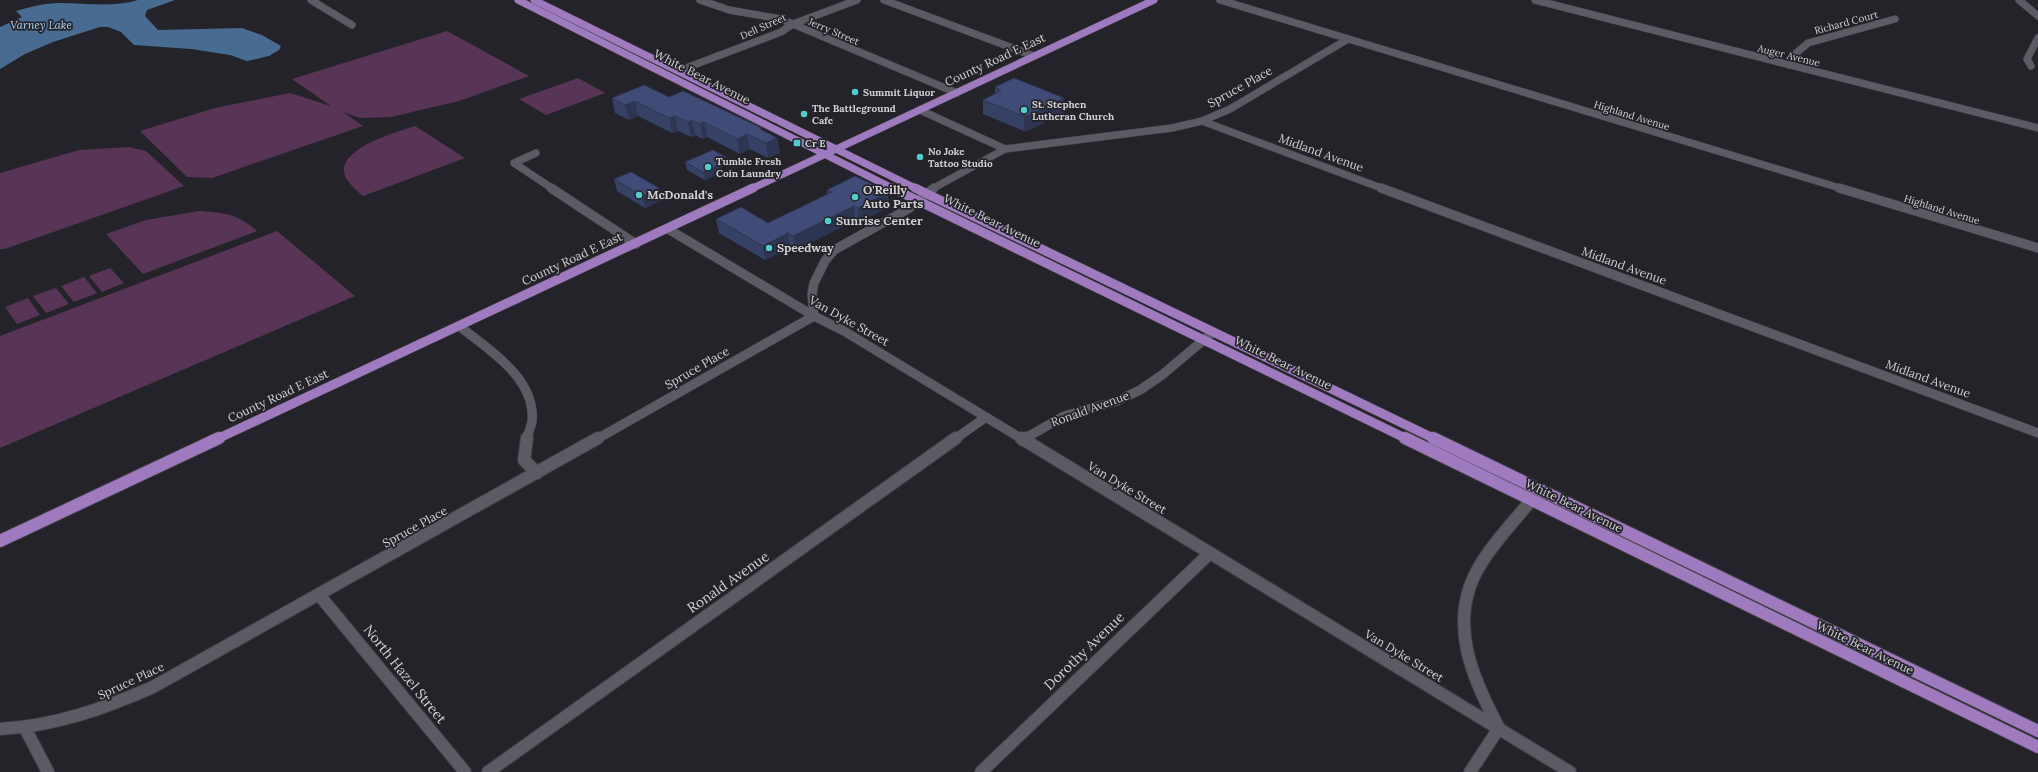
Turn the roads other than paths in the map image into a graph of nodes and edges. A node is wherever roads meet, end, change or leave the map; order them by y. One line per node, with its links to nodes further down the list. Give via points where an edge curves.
1 (311, 0): 14 (street)
2 (534, 0): 20 (main road, White Bear Avenue)
3 (700, 0): 13 (street, Jerry Street, via 718,7 770,16)
4 (857, 0): 13 (street, Dell Street)
5 (884, 0): 17 (street)
6 (1154, 0): 17 (main road, County Road E East)
7 (1220, 0): 16 (street, Highland Avenue)
8 (1535, 0): 18 (street, Auger Avenue)
9 (2019, 0): 11 (street)
10 (523, 1): 28 (main road, White Bear Avenue)
11 (2038, 16)
12 (1895, 19): 18 (street, Richard Court, via 1808,43 1801,48)
13 (793, 24): 20 (street, Dell Street, via 781,32); 21 (street, Jerry Street)
14 (352, 25)
15 (2038, 38): 19 (street, via 2027,59)
16 (1348, 39): 23 (street, Spruce Place, via 1230,109); 32 (street, Highland Avenue)
17 (1034, 56): 21 (main road, County Road E East)
18 (1789, 65): 24 (street, Auger Avenue)
19 (2031, 66)
20 (678, 71): 25 (main road, White Bear Avenue)
21 (957, 93): 22 (main road, County Road E East)
22 (920, 110): 25 (main road, County Road E East); 26 (street)
23 (1202, 121): 26 (street, Spruce Place, via 1172,128); 38 (street, Midland Avenue)
24 (2038, 128)
25 (837, 149): 28 (main road, County Road E East); 29 (main road, White Bear Avenue)
26 (1005, 149): 29 (street, Spruce Place)
27 (536, 153): 31 (street, via 514,163)
28 (825, 155): 29 (main road, White Bear Avenue); 30 (main road, County Road E East)
29 (922, 196): 33 (street, Spruce Place, via 908,209 834,250 814,283); 35 (main road, White Bear Avenue); 36 (main road, White Bear Avenue)
30 (668, 229): 31 (main road, County Road E East); 33 (street, Van Dyke Street)
31 (636, 244): 34 (main road, County Road E East)
32 (2038, 248)
33 (814, 316): 37 (street, Van Dyke Street, via 844,331); 40 (street, Spruce Place)
34 (458, 326): 40 (street, via 508,368 528,393 532,422 526,440 524,460); 42 (main road, County Road E East)
35 (1213, 332): 36 (street, Ronald Avenue); 41 (main road, White Bear Avenue)
36 (1204, 339): 39 (street, Ronald Avenue, via 1145,387 1108,404 1051,421); 41 (main road, White Bear Avenue)
37 (986, 417): 39 (street, Van Dyke Street); 52 (street, Ronald Avenue)
38 (2038, 433)
39 (1023, 440): 43 (street, Van Dyke Street)
40 (537, 473): 44 (street, Spruce Place)
41 (1535, 494): 46 (street, via 1479,568 1470,584 1465,601 1463,623 1471,671 1482,698); 48 (main road, White Bear Avenue); 49 (main road, White Bear Avenue)
42 (0, 541)
43 (1209, 554): 46 (street, Van Dyke Street); 53 (street, Dorothy Avenue)
44 (320, 596): 45 (street, Spruce Place, via 153,687 118,703 80,716); 51 (street, North Hazel Street)
45 (26, 728): 47 (street, Spruce Place); 50 (street)
46 (1499, 728): 54 (street); 55 (street, Van Dyke Street)
47 (0, 729)
48 (2038, 731)
49 (2038, 747)
50 (48, 772)
51 (465, 772)
52 (488, 772)
53 (981, 772)
54 (1470, 772)
55 (1570, 772)

